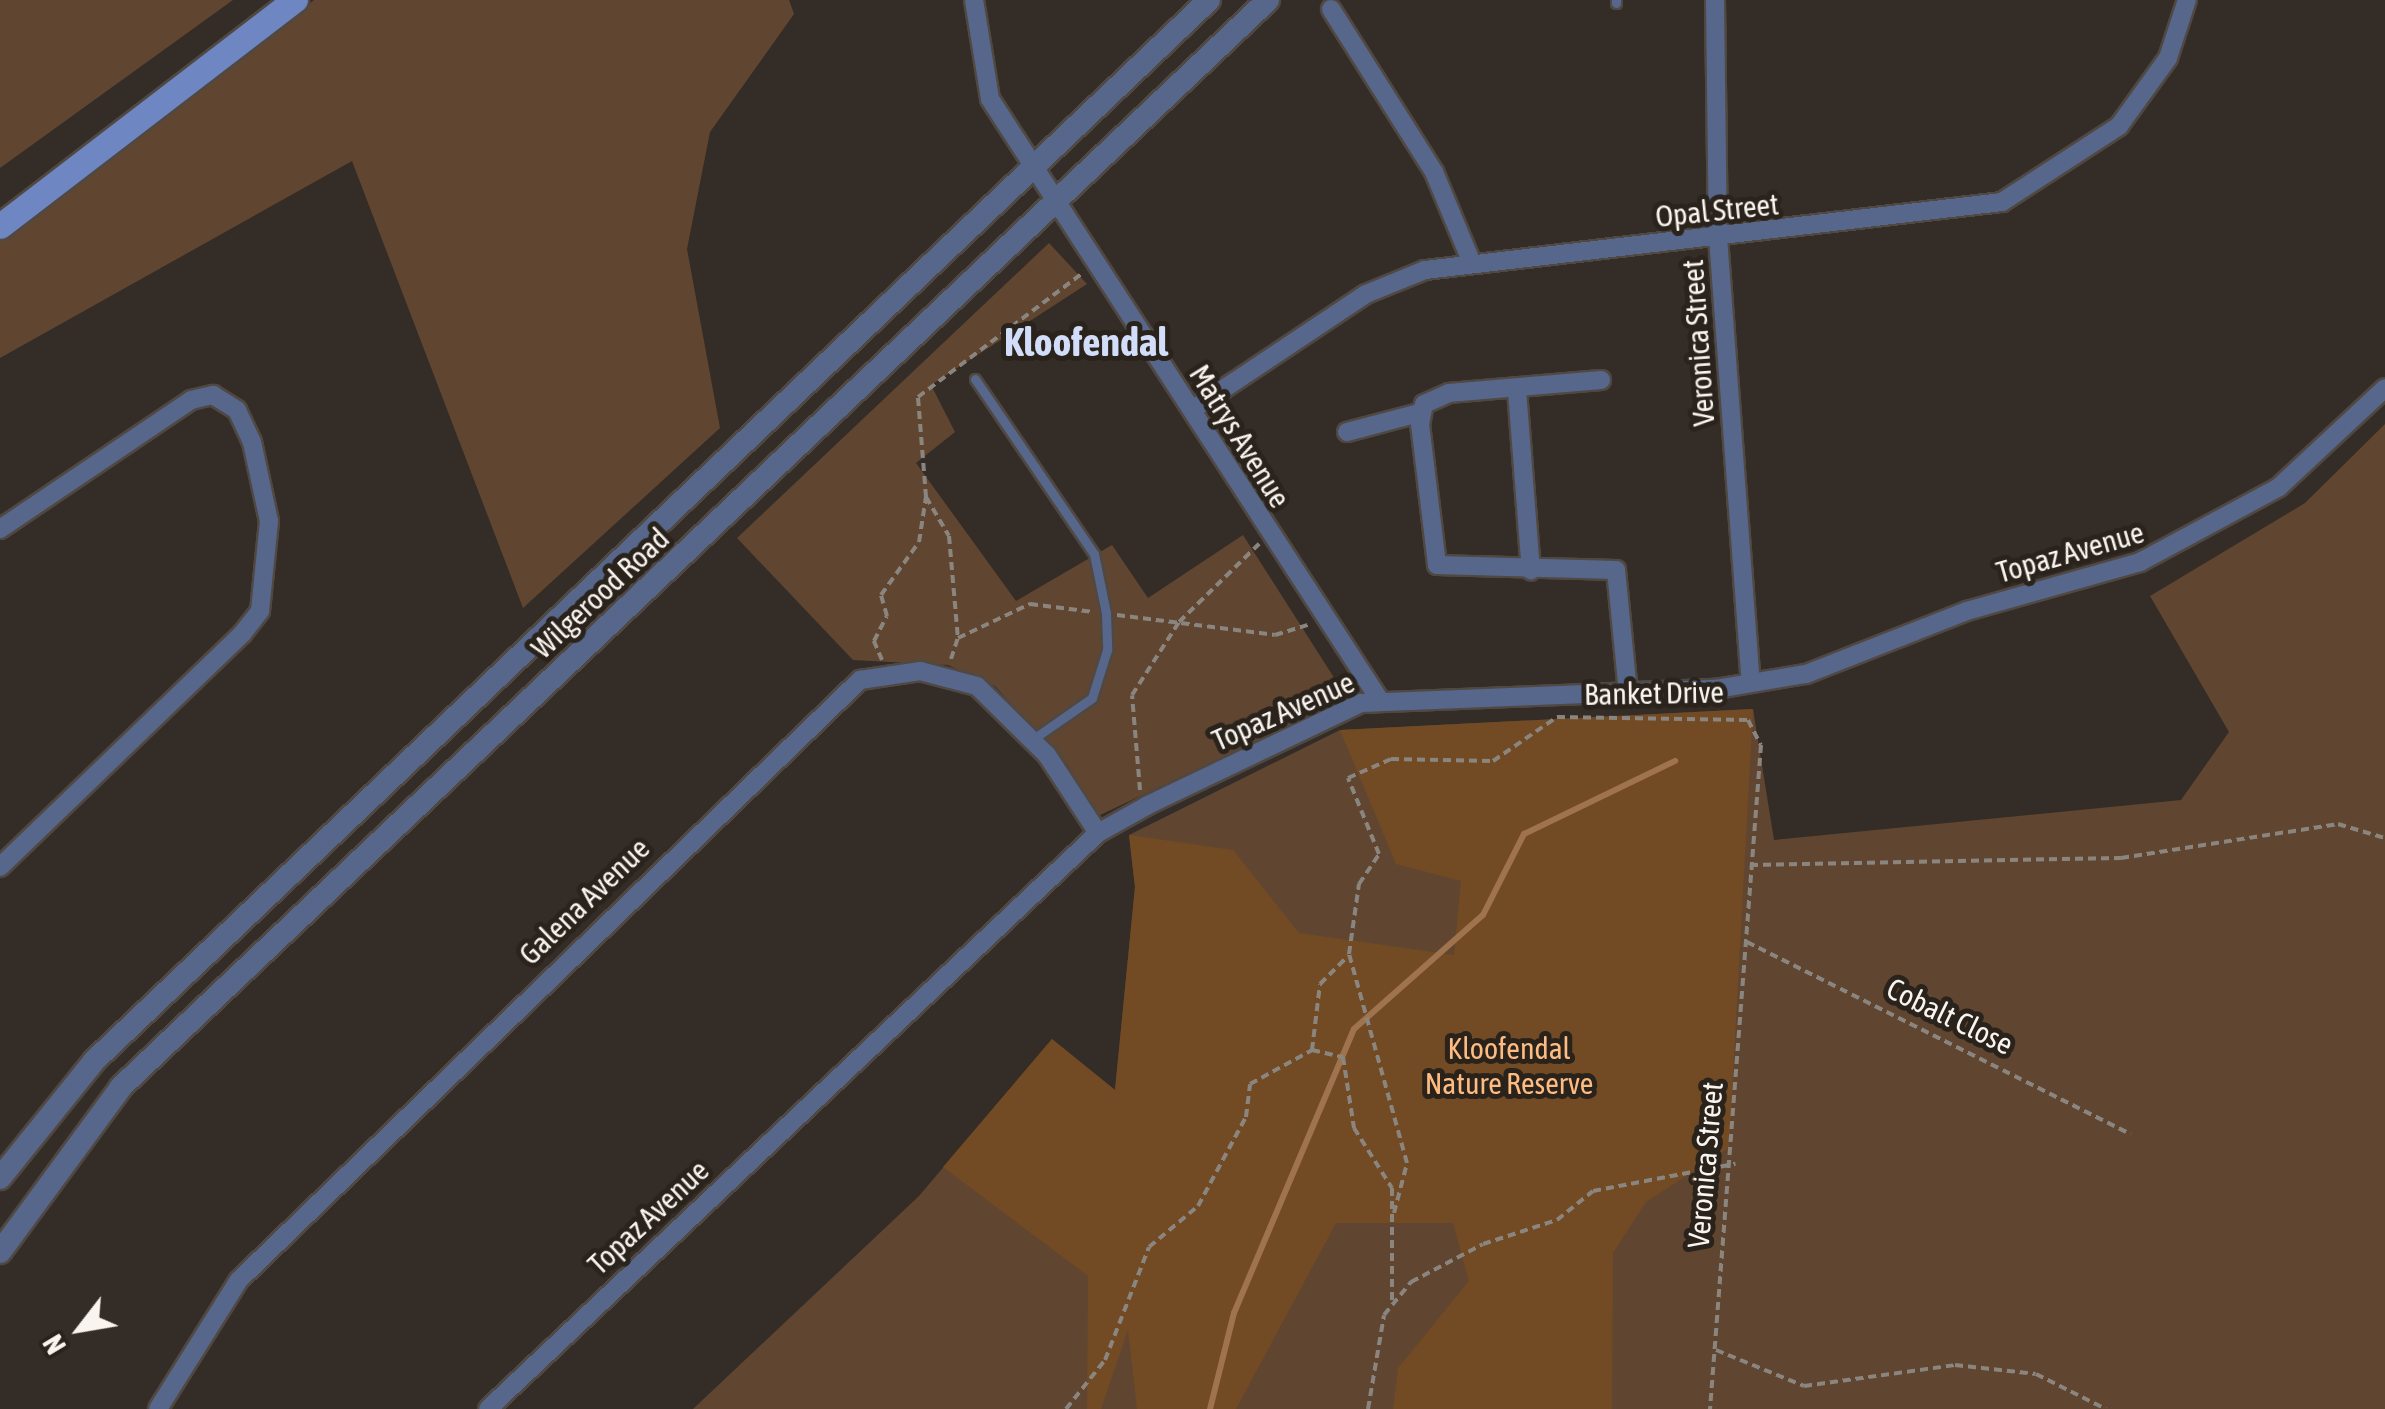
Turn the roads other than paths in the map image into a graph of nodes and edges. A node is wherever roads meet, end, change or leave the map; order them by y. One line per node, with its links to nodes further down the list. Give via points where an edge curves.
1 (295, 0): 10 (main road)
2 (974, 0): 8 (street, Matrys Avenue, via 984,87)
3 (1209, 0): 8 (street, Wilgerood Road)
4 (1268, 0): 9 (street, Wilgerood Road)
5 (1715, 0): 11 (street, Veronica Street)
6 (2187, 0): 11 (street, Opal Street, via 2168,58 2119,126 2002,202)
7 (1331, 9): 12 (street, via 1434,172)
8 (1033, 168): 9 (street, Matrys Avenue); 28 (street, Wilgerood Road, via 94,1061)
9 (1054, 203): 17 (street, Matrys Avenue); 29 (street, Wilgerood Road, via 121,1088)
10 (0, 226)
11 (1718, 237): 12 (street, Opal Street); 22 (street, Veronica Street)
12 (1471, 261): 17 (street, Opal Street, via 1366,294)
13 (975, 380): 25 (lane, via 1094,554 1106,613 1107,650 1092,698)
14 (1601, 380): 16 (street)
15 (2385, 388): 22 (street, Topaz Avenue, via 2279,487 2186,543 1966,611 1806,674)
16 (1517, 390): 18 (street, via 1449,393); 21 (street)
17 (1192, 410): 24 (street, Matrys Avenue)
18 (1419, 413): 19 (street); 21 (street, via 1437,565)
19 (1346, 432)
20 (0, 529): 27 (street, via 192,400 224,400 252,442 269,521 260,611)
21 (1531, 570): 23 (street, via 1607,566 1620,575)
22 (1751, 682): 23 (street, Topaz Avenue)
23 (1628, 694): 24 (street, Topaz Avenue)
24 (1379, 699): 26 (street, Topaz Avenue)
25 (1033, 739): 26 (street, Galena Avenue); 30 (street, Galena Avenue, via 976,686 946,673 886,671 860,680 808,722 239,1280)
26 (1098, 833): 31 (street, Topaz Avenue)
27 (0, 868)
28 (0, 1178)
29 (0, 1252)
30 (158, 1409)
31 (488, 1409)

